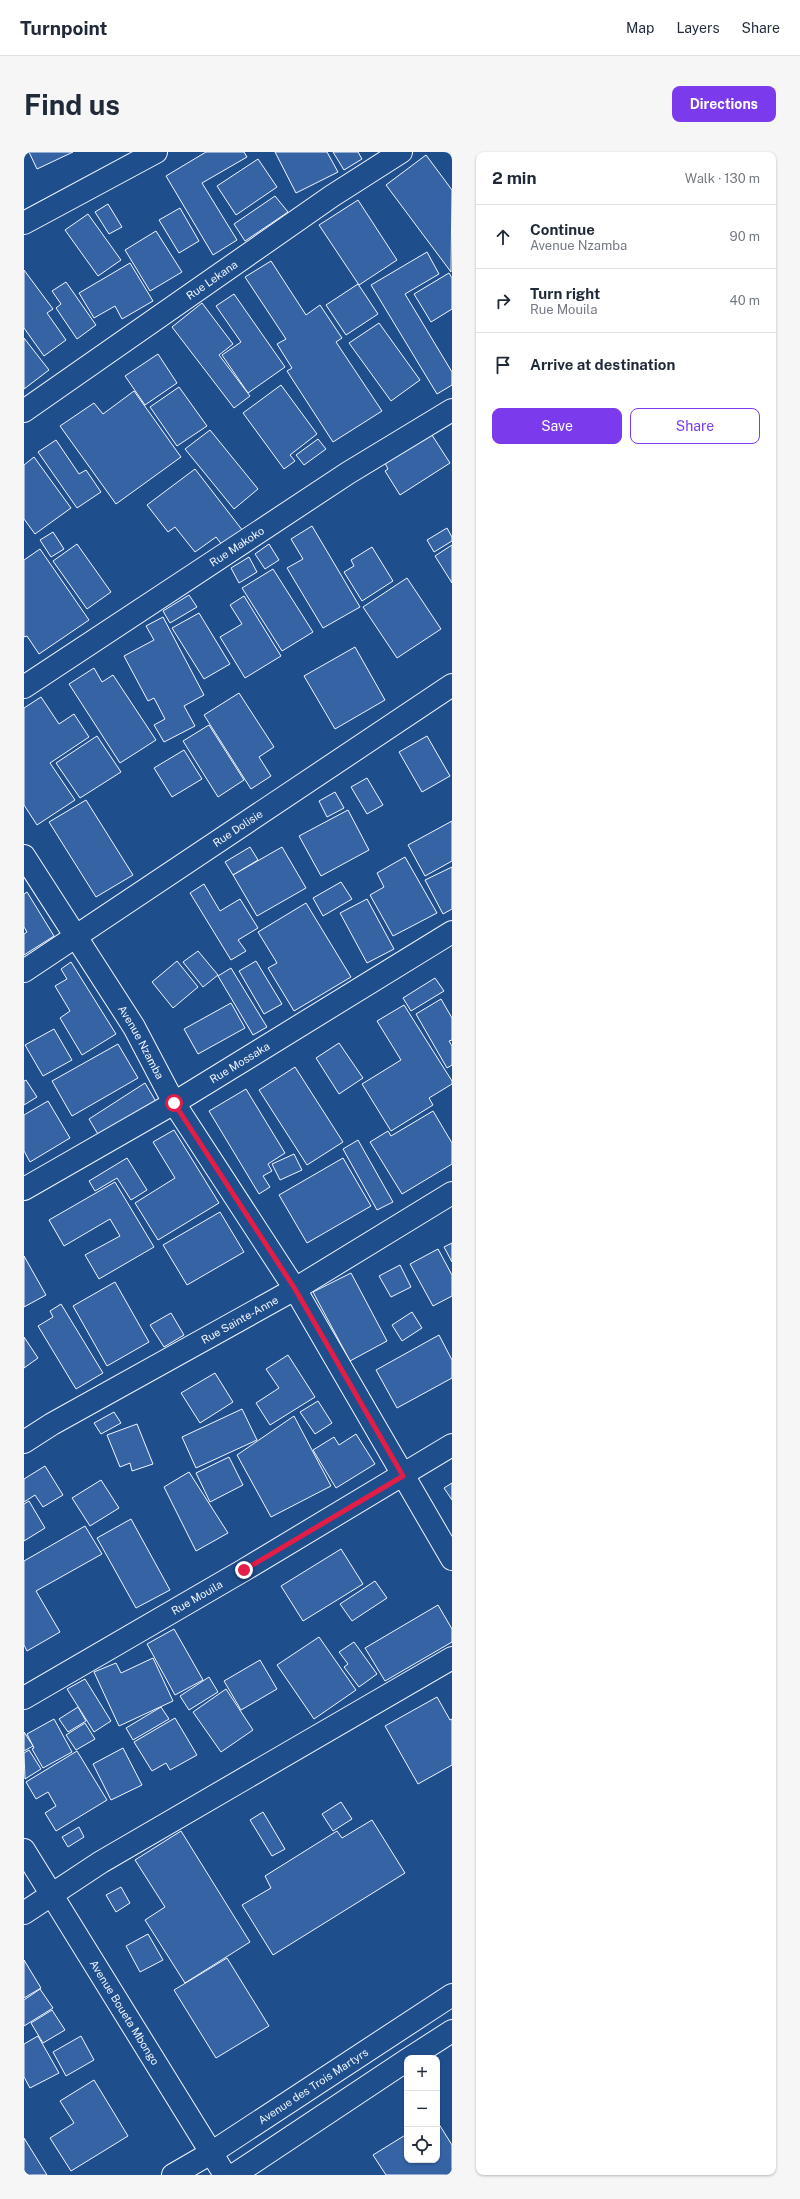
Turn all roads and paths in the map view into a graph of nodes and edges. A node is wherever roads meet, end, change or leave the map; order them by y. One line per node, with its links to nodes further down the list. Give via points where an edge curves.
1 (156, 152): 3 (street)
2 (402, 152): 5 (street, Rue Lekana, via 332,196)
3 (24, 223)
4 (452, 410): 7 (street, Rue Makoko, via 348,473)
5 (24, 411)
6 (452, 685): 10 (street, Rue Dolisie)
7 (24, 687)
8 (24, 856): 10 (street, Avenue Nzamba)
9 (452, 932): 12 (street, Rue Mossaka)
10 (76, 938): 11 (street, Rue Dolisie); 12 (street, Avenue Nzamba, via 134,1027)
11 (24, 971)
12 (174, 1103): 13 (street, Rue Mossaka); 15 (street, Avenue Nzamba)
13 (24, 1189)
14 (452, 1193): 15 (street, Rue Sainte-Anne)
15 (295, 1289): 16 (street, Rue Sainte-Anne); 18 (street, Avenue Nzamba)
16 (24, 1442)
17 (452, 1445): 18 (street, Rue Mouila)
18 (403, 1476): 19 (street, Avenue Nzamba); 21 (street, Rue Mouila)
19 (452, 1559)
20 (452, 1658): 23 (street, via 108,1858)
21 (24, 1698)
22 (24, 1850): 23 (street, Avenue Boueta Mbongo)
23 (50, 1895): 24 (street); 29 (street, Avenue Boueta Mbongo)
24 (24, 1913)
25 (452, 1995): 29 (street, Avenue des Trois Martyrs)
26 (452, 2031): 27 (street)
27 (415, 2055)
28 (404, 2062): 32 (street)
29 (211, 2153): 30 (street, Avenue des Trois Martyrs); 31 (street, Avenue Boueta Mbongo)
30 (173, 2175)
31 (225, 2175)
32 (234, 2175)

